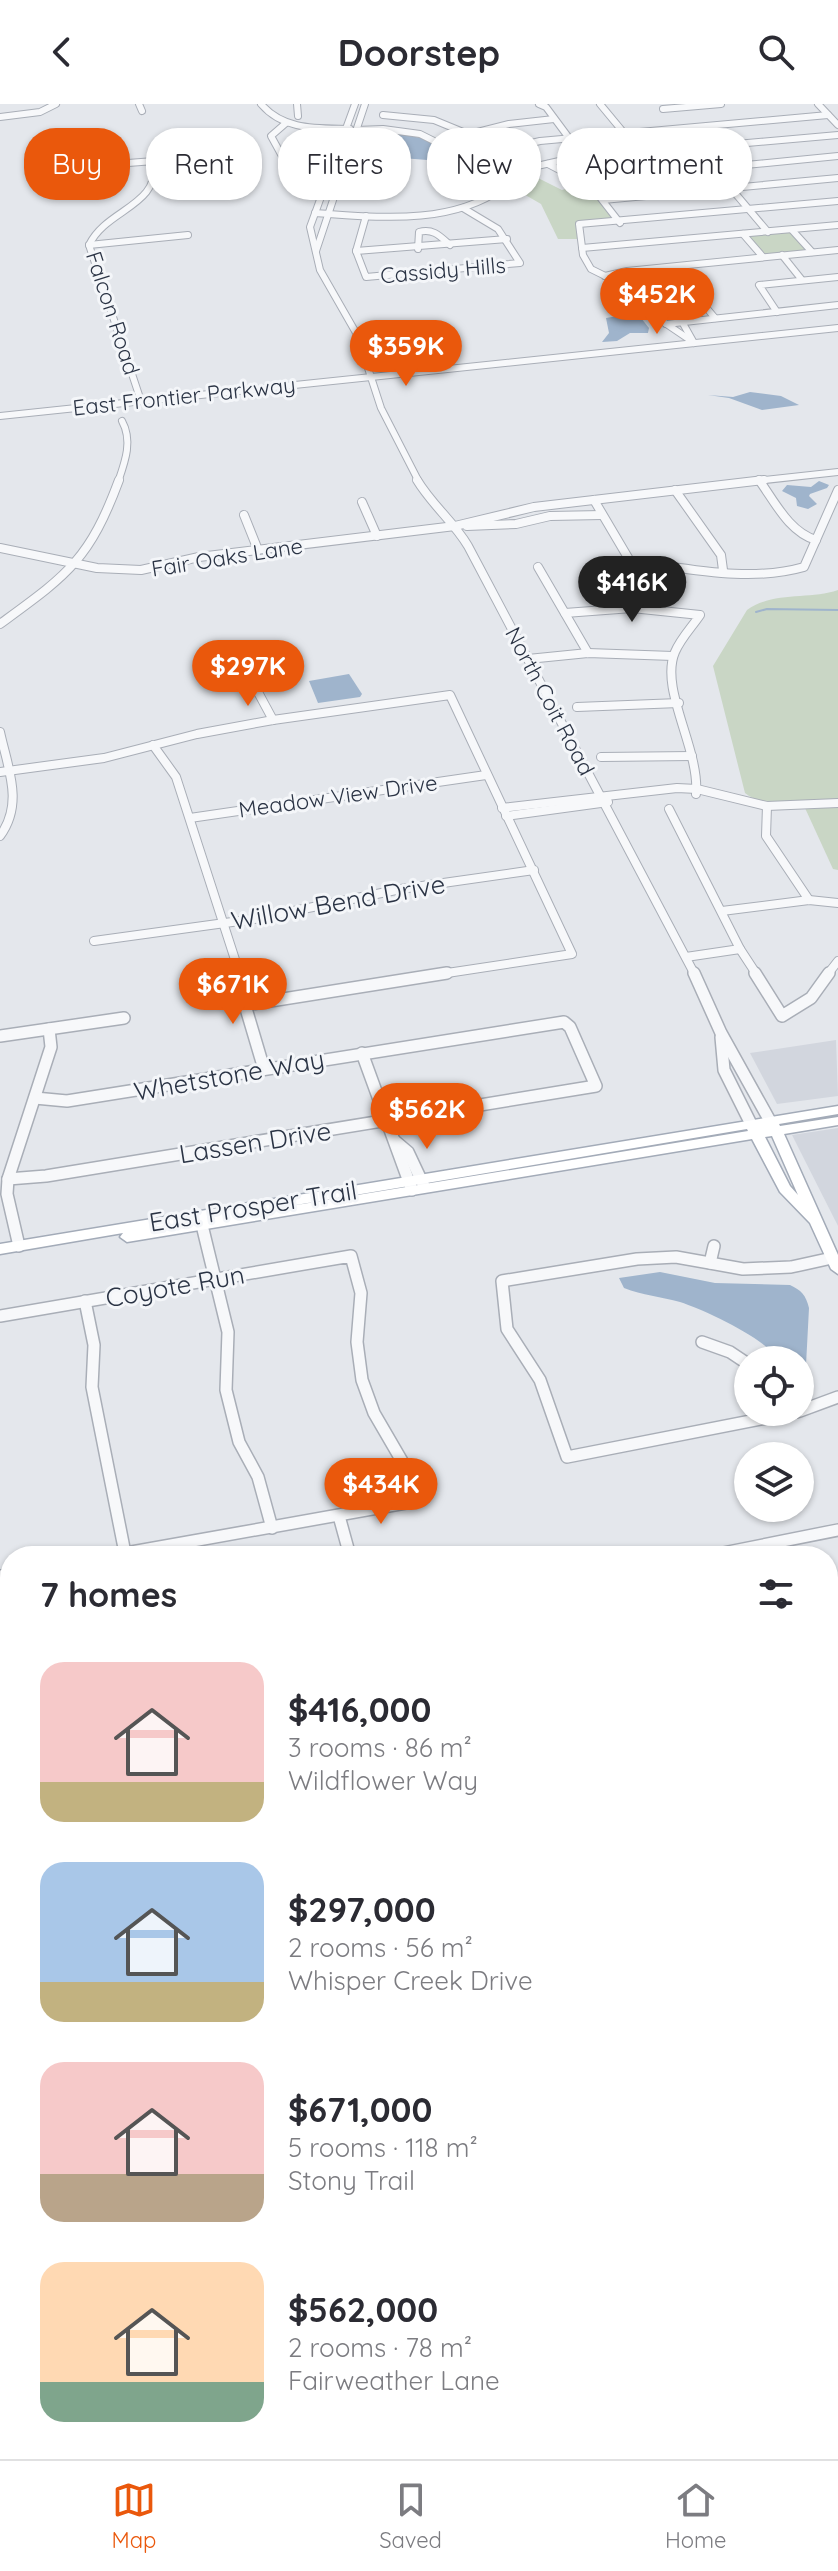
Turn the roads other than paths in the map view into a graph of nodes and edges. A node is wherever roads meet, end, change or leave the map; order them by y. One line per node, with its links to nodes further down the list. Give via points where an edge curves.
1 (56, 104): 14 (street, via 40,112)
2 (261, 104): 16 (street)
3 (297, 104): 13 (street)
4 (355, 104): 21 (street)
5 (365, 104): 22 (street)
6 (539, 104): 15 (street)
7 (600, 104): 26 (street)
8 (717, 104): 10 (street)
9 (818, 104): 12 (street)
10 (661, 106): 27 (street)
11 (383, 115): 23 (street, via 434,120)
12 (828, 115): 17 (street); 18 (street)
13 (298, 116)
14 (0, 117)
15 (554, 119): 24 (street); 25 (street)
16 (286, 123): 19 (street); 20 (street)
17 (838, 125)
18 (701, 126): 27 (street)
19 (280, 128)
20 (337, 128)
21 (347, 128)
22 (358, 128)
23 (453, 128)
24 (493, 128)
25 (561, 128)
26 (620, 128)
27 (679, 128)
28 (278, 130): 31 (street, via 271,136)
29 (838, 135): 30 (street)
30 (752, 142)
31 (278, 149)
32 (838, 156): 36 (street)
33 (557, 162): 35 (street)
34 (130, 163): 59 (street, Falcon Road, via 154,161 158,175 153,188 101,224)
35 (548, 164): 37 (street); 38 (street)
36 (752, 164)
37 (541, 166)
38 (557, 168)
39 (838, 178): 40 (street)
40 (752, 186)
41 (320, 200): 49 (street)
42 (331, 200): 50 (street)
43 (482, 200): 47 (street)
44 (603, 200): 52 (street)
45 (741, 200): 48 (street)
46 (838, 201): 48 (street)
47 (463, 208): 51 (street); 58 (street)
48 (749, 210): 52 (street); 55 (street)
49 (315, 213): 50 (street); 66 (street, via 310,227)
50 (326, 214): 51 (street); 66 (street)
51 (366, 216): 64 (street)
52 (620, 223): 61 (street, via 579,224)
53 (838, 225): 54 (street)
54 (792, 230): 55 (street); 65 (street)
55 (768, 232): 56 (street)
56 (743, 234): 61 (street); 68 (street)
57 (188, 235): 59 (street)
58 (507, 239): 60 (street); 64 (street, Cassidy Hills, via 520,263 366,277)
59 (89, 245): 81 (street, Falcon Road)
60 (450, 245): 62 (street); 62 (street, via 433,230 424,230 419,232)
61 (582, 248): 69 (street, via 586,263)
62 (418, 249): 64 (street)
63 (838, 250): 65 (street)
64 (356, 251)
65 (812, 252): 67 (street)
66 (316, 254): 80 (street, North Coit Road, via 367,352)
67 (782, 255): 68 (street); 71 (street)
68 (763, 257): 69 (street)
69 (605, 276): 72 (street)
70 (838, 277): 71 (street)
71 (802, 280): 74 (street, via 758,286)
72 (650, 299): 75 (street, via 693,292); 76 (street, via 676,311); 77 (street)
73 (838, 305): 74 (street)
74 (777, 312): 75 (street)
75 (715, 318): 76 (street)
76 (684, 321): 77 (street); 79 (street)
77 (666, 324): 79 (street)
78 (838, 328): 79 (street, East Frontier Parkway)
79 (694, 343): 80 (street, East Frontier Parkway)
80 (369, 376): 81 (street, East Frontier Parkway); 95 (street, North Coit Road, via 432,505)
81 (141, 401): 82 (street, East Frontier Parkway)
82 (0, 416)
83 (122, 421): 100 (street, via 129,435 127,456 89,546)
84 (838, 472): 85 (street, Fair Oaks Lane)
85 (759, 480): 86 (street, Fair Oaks Lane); 97 (street, via 795,529)
86 (675, 490): 88 (street, Fair Oaks Lane); 102 (street, via 721,555)
87 (838, 490): 97 (street)
88 (594, 500): 90 (street, Fair Oaks Lane); 92 (street)
89 (362, 502): 96 (street)
90 (519, 511): 93 (street); 94 (street, Fair Oaks Lane)
91 (244, 515): 99 (street)
92 (602, 515): 93 (street, Fair Oaks Lane); 102 (street, via 630,561)
93 (535, 519): 94 (street, Fair Oaks Lane)
94 (492, 522): 95 (street, Fair Oaks Lane)
95 (455, 526): 96 (street, Fair Oaks Lane); 107 (street, North Coit Road)
96 (377, 536): 99 (street, Fair Oaks Lane)
97 (816, 540): 102 (street, via 804,567 790,573)
98 (3, 549): 100 (street, Fair Oaks Lane)
99 (258, 550): 100 (street, Fair Oaks Lane, via 141,570)
100 (75, 564): 104 (street)
101 (538, 567): 103 (street)
102 (723, 570)
103 (565, 613): 105 (street); 106 (street, via 621,608 700,615)
104 (0, 624)
105 (588, 653): 106 (street); 107 (street)
106 (673, 656): 109 (street)
107 (528, 659): 119 (street, North Coit Road)
108 (252, 681): 111 (street)
109 (679, 703): 110 (street); 114 (street)
110 (577, 707)
111 (273, 720): 113 (street); 117 (street, via 450,695)
112 (0, 732): 116 (street)
113 (153, 745): 116 (street, via 104,758); 124 (street, via 176,777)
114 (692, 756): 115 (street); 118 (street)
115 (601, 757)
116 (4, 772): 125 (street, via 14,801 11,821)
117 (486, 775): 123 (street); 124 (street, Meadow View Drive)
118 (696, 792): 119 (street); 121 (street)
119 (602, 799): 123 (street); 133 (street, North Coit Road)
120 (838, 803): 121 (street)
121 (767, 806): 127 (street, via 766,836)
122 (669, 809): 129 (street)
123 (504, 812): 126 (street)
124 (190, 818): 130 (street)
125 (0, 836)
126 (534, 870): 130 (street, Willow Bend Drive); 135 (street, via 572,954)
127 (809, 900): 128 (street); 129 (street)
128 (838, 903)
129 (722, 911): 132 (street)
130 (223, 923): 131 (street, Willow Bend Drive); 135 (street)
131 (94, 941)
132 (740, 949): 133 (street); 134 (street, via 782,1016 811,998)
133 (686, 957): 138 (street, North Coit Road)
134 (838, 961)
135 (245, 1005): 141 (street)
136 (124, 1018): 137 (street)
137 (49, 1029): 139 (street); 143 (street, via 51,1047)
138 (721, 1033): 147 (street, North Coit Road); 148 (street, North Coit Road, via 724,1070)
139 (0, 1036)
140 (362, 1053): 141 (street, Whetstone Way); 142 (street, Whetstone Way, via 564,1022); 145 (street)
141 (264, 1069): 143 (street, Whetstone Way, via 67,1101)
142 (596, 1086): 145 (street, Lassen Drive)
143 (35, 1098): 149 (street)
144 (838, 1110): 147 (main road, East Prosper Trail)
145 (386, 1121): 149 (street, Lassen Drive); 150 (street)
146 (838, 1121): 147 (main road, East Prosper Trail)
147 (773, 1126): 148 (main road, East Prosper Trail); 152 (main road, North Coit Road, via 806,1192)
148 (754, 1129): 150 (main road, East Prosper Trail); 152 (main road, North Coit Road, via 785,1189)
149 (8, 1179): 153 (street)
150 (416, 1184): 151 (main road, East Prosper Trail)
151 (201, 1221): 153 (main road, East Prosper Trail); 156 (main road, East Prosper Trail); 159 (street)
152 (815, 1223): 158 (main road, North Coit Road)
153 (19, 1246): 155 (main road, East Prosper Trail)
154 (714, 1246): 157 (street)
155 (0, 1249)
156 (0, 1258)
157 (710, 1263): 158 (street, via 743,1269); 166 (street, via 676,1257 637,1259 502,1281 507,1329 540,1380 567,1457)
158 (835, 1264)
159 (216, 1279): 160 (street, Coyote Run); 167 (street, Coyote Run, via 351,1256 361,1293 357,1342 362,1380 417,1501); 168 (street, via 228,1332 226,1390 239,1442 258,1477)
160 (85, 1301): 161 (street, Coyote Run); 170 (street, via 94,1345 92,1387)
161 (0, 1316)
162 (702, 1342): 163 (street)
163 (734, 1355)
164 (838, 1397): 165 (street)
165 (814, 1406)
166 (734, 1423)
167 (339, 1516): 168 (street); 172 (street)
168 (272, 1528): 171 (street)
169 (838, 1530): 173 (street)
170 (124, 1546)
171 (166, 1546)
172 (347, 1546)
173 (771, 1546)

